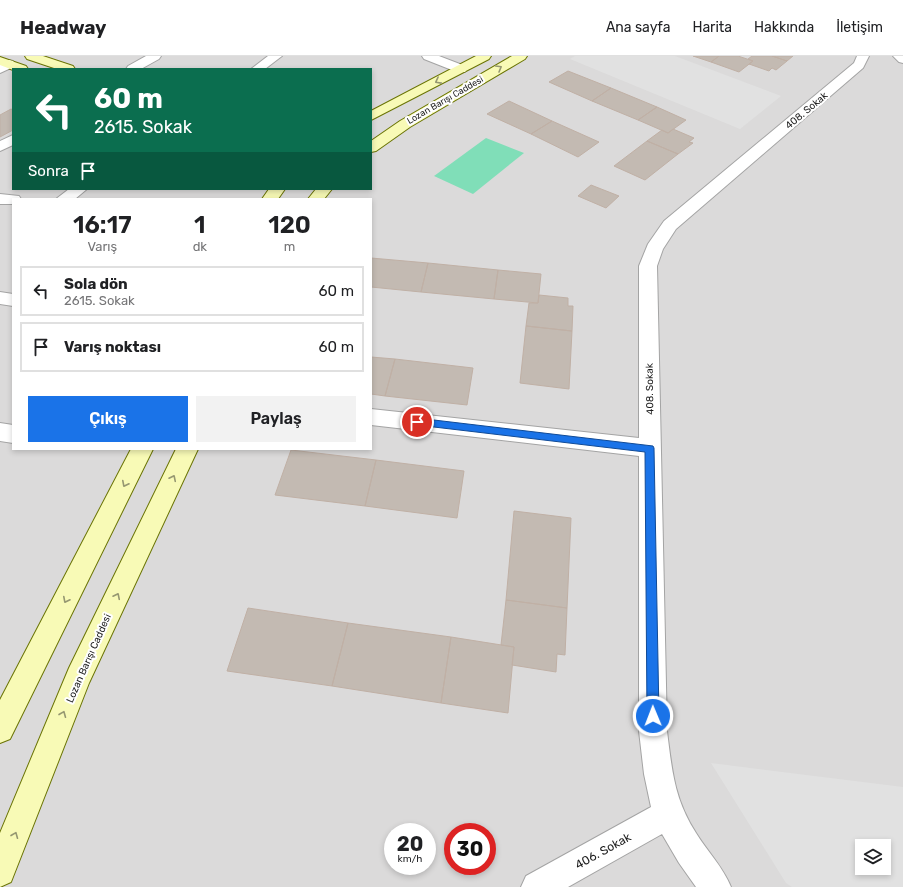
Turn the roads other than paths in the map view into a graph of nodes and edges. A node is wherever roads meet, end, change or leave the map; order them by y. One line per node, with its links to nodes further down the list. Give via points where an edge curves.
1 (35, 56): 12 (main road)
2 (155, 56): 13 (street)
3 (276, 56): 14 (street)
4 (428, 56): 15 (street)
5 (485, 56): 15 (main road, Lozan Barışı Caddesi)
6 (521, 56): 19 (main road, Lozan Barışı Caddesi, one-way to 6, via 405,124)
7 (862, 56): 31 (street, 408. Sokak, via 859,65 670,225 653,250 647,276)
8 (899, 56): 9 (street)
9 (903, 59)
10 (3, 65): 11 (main road)
11 (17, 68)
12 (66, 68)
13 (134, 68)
14 (258, 68)
15 (461, 69): 16 (main road, Lozan Barışı Caddesi, one-way to 16)
16 (372, 115)
17 (12, 140): 18 (street)
18 (0, 147)
19 (372, 147)
20 (78, 190): 23 (street)
21 (323, 190): 24 (main road)
22 (0, 198): 25 (street)
23 (66, 198)
24 (317, 198)
25 (12, 199)
26 (0, 298): 27 (street)
27 (12, 300)
28 (372, 417): 31 (street)
29 (0, 432): 30 (street)
30 (12, 434)
31 (650, 448): 35 (street, 408. Sokak, via 654,731 658,775)
32 (138, 450): 34 (main road, one-way to 34)
33 (187, 450): 36 (main road, Lozan Barışı Caddesi, one-way to 33, via 78,677)
34 (0, 729)
35 (669, 814): 37 (street, 406. Sokak); 38 (street, 408. Sokak, via 697,863)
36 (0, 871)
37 (537, 887)
38 (715, 887)

